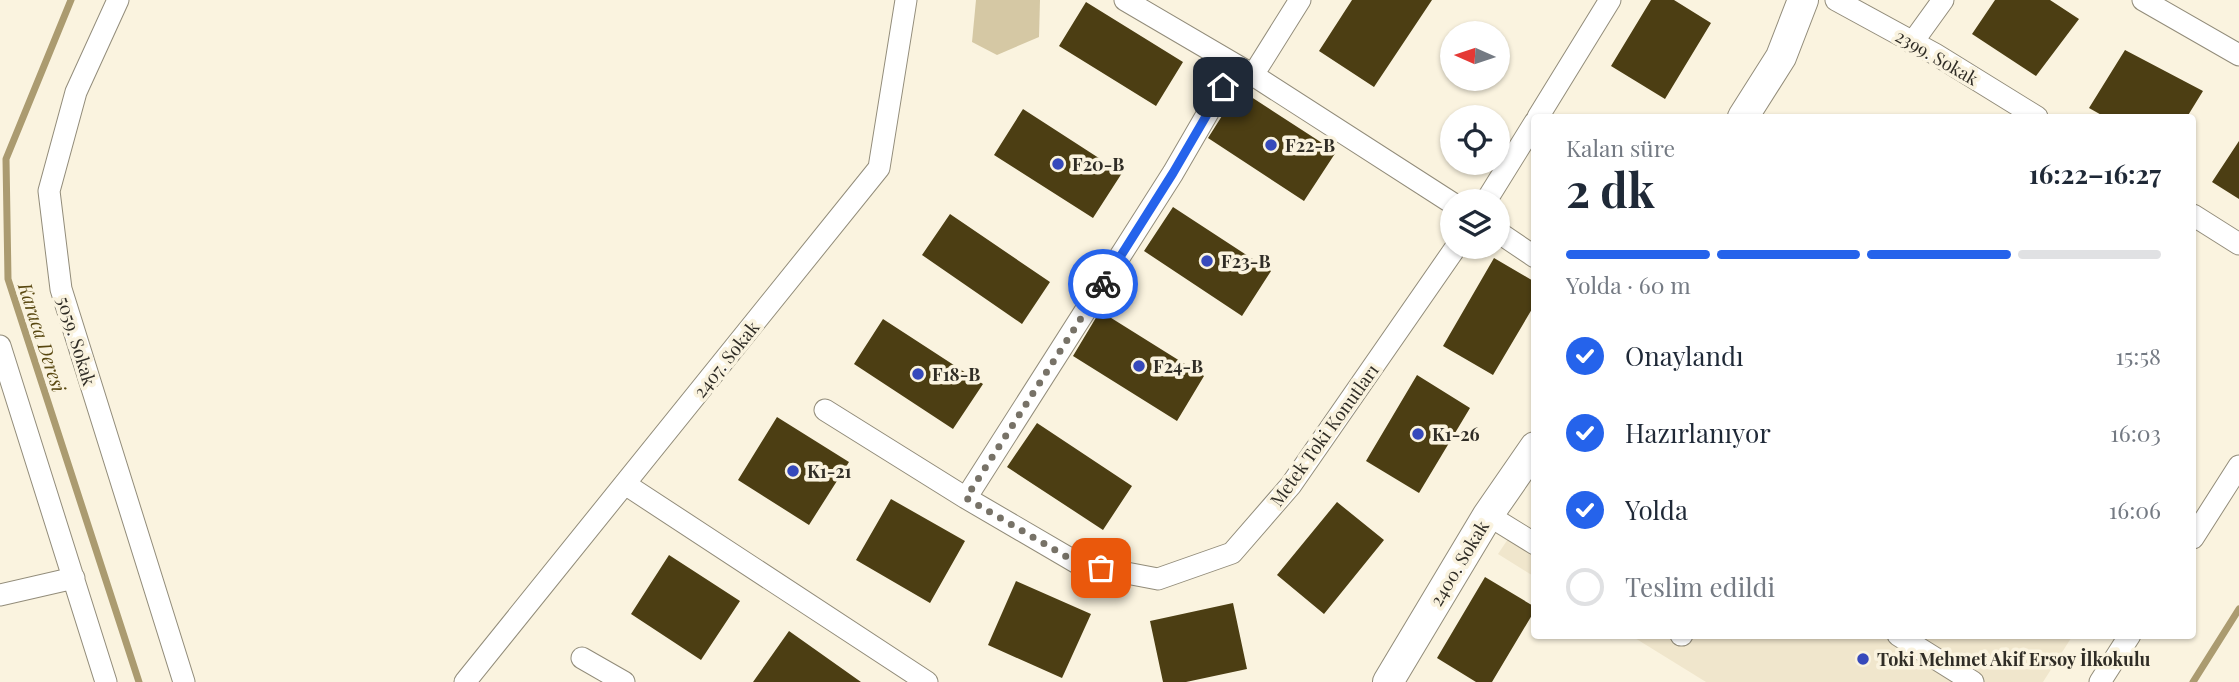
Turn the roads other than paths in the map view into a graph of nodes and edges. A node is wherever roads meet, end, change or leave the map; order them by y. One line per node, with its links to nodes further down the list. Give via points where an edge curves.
1 (118, 0): 39 (street, 5059. Sokak, via 76,92 49,191 61,289)
2 (906, 0): 28 (street, 2407. Sokak, via 879,167)
3 (1125, 0): 12 (street)
4 (1300, 0): 12 (street)
5 (1610, 0): 13 (street)
6 (1804, 0): 14 (main road, via 1781,57)
7 (1836, 0): 10 (street, 2399. Sokak)
8 (1943, 0): 10 (street)
9 (2144, 0): 11 (street)
10 (1912, 43): 15 (street, 2399. Sokak)
11 (2239, 55)
12 (1244, 70): 18 (street); 29 (street)
13 (1540, 114)
14 (1745, 114)
15 (2032, 114)
16 (1531, 128): 17 (street)
17 (1493, 189)
18 (1440, 194)
19 (2196, 217): 21 (street)
20 (1510, 240): 22 (street)
21 (2239, 244)
22 (1531, 254)
23 (1448, 259): 29 (street, Metek Toki Konutları, via 1291,485 1232,553 1158,579 1079,564)
24 (0, 346): 33 (street)
25 (825, 410): 29 (street, Metek Toki Konutları)
26 (1531, 453): 30 (main road, 2400. Sokak)
27 (2239, 466): 31 (street)
28 (625, 484): 40 (street, 2407. Sokak); 42 (street)
29 (966, 498)
30 (1488, 515): 32 (street); 43 (main road, 2400. Sokak)
31 (2196, 533)
32 (1531, 542)
33 (74, 578): 34 (street); 38 (street)
34 (0, 596)
35 (1904, 639): 44 (street)
36 (2127, 639): 45 (street)
37 (582, 658): 41 (street)
38 (106, 682)
39 (184, 682)
40 (466, 682)
41 (624, 682)
42 (927, 682)
43 (1388, 682)
44 (1973, 682)
45 (2100, 682)

